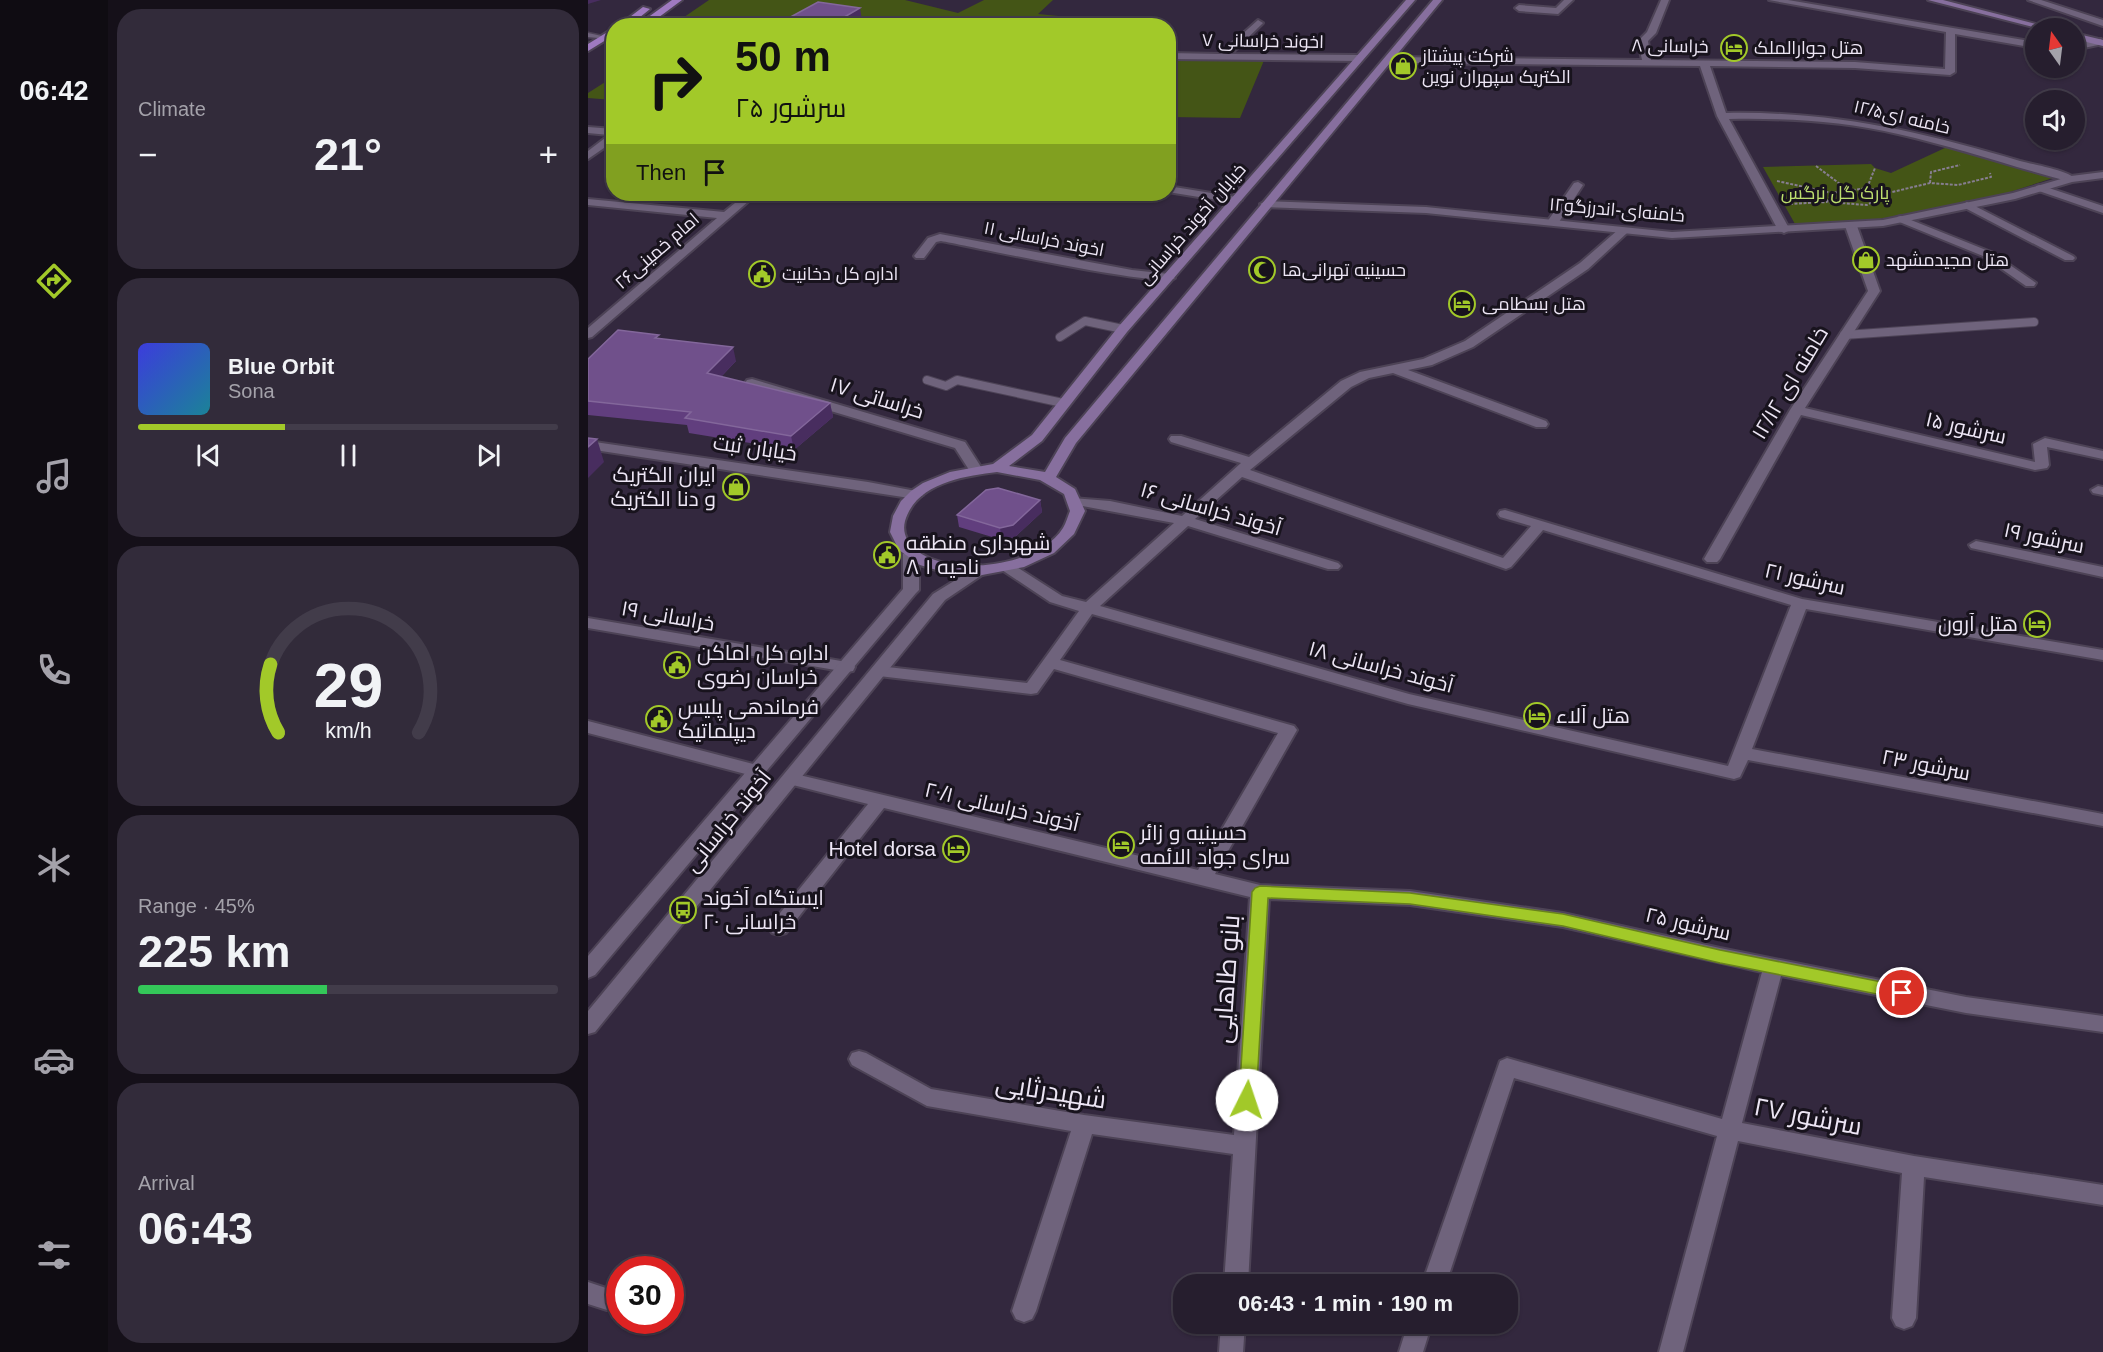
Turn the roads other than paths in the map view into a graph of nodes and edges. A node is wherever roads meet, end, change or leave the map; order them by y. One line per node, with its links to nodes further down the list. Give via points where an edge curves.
1 (678, 0): 12 (main road)
2 (1411, 0): 26 (main road, خیابان آخوند خراسانی)
3 (1438, 0): 28 (main road)
4 (1569, 0): 10 (street, via 1558,11)
5 (1665, 0): 29 (street, via 1651,33 1643,41)
6 (1773, 0): 16 (street)
7 (1932, 0): 14 (main road)
8 (2032, 0): 15 (street)
9 (650, 6): 11 (main road)
10 (1518, 8)
11 (633, 18)
12 (652, 18)
13 (1258, 23): 25 (street)
14 (2025, 23)
15 (2103, 23)
16 (1951, 31): 20 (street); 30 (street, خراسانی ۸, via 1950,72 1864,65)
17 (606, 36): 22 (main road)
18 (2085, 38): 19 (main road)
19 (2102, 42): 21 (street)
20 (2025, 43)
21 (2085, 45)
22 (588, 48)
23 (606, 48): 27 (main road)
24 (1176, 56): 25 (street, اخوند خراسانی ۷)
25 (1222, 57): 26 (street, اخوند خراسانی ۷)
26 (1358, 58): 41 (main road, خیابان آخوند خراسانی)
27 (588, 60)
28 (1389, 60): 29 (street, خراسانی ۸); 44 (main road)
29 (1647, 62): 30 (street, خراسانی ۸)
30 (1704, 63): 31 (street)
31 (1722, 116): 37 (street, خامنه ای۱۲/۵, via 1808,117 1865,124); 51 (street)
32 (588, 130): 33 (street)
33 (606, 133)
34 (606, 141): 35 (street)
35 (588, 156)
36 (2103, 175): 37 (street, خامنه‌ای-اندرزگو۱۲)
37 (2071, 179): 39 (street, خامنه‌ای-اندرزگو۱۲)
38 (1578, 185): 49 (street)
39 (2040, 188): 45 (street, خامنه‌ای-اندرزگو۱۲); 46 (street)
40 (1176, 190): 41 (street)
41 (1236, 200): 55 (main road, خیابان آخوند خراسانی)
42 (744, 201): 47 (street)
43 (588, 202): 47 (street, امام خمینی۲۶)
44 (1266, 204): 49 (street, خامنه‌ای-اندرزگو۱۲, via 1426,210); 74 (main road, via 1070,441)
45 (1967, 205): 48 (street, خامنه‌ای-اندرزگو۱۲); 54 (street)
46 (2103, 210)
47 (726, 216): 59 (street, امام خمینی۲۶)
48 (1901, 219): 50 (street, خامنه‌ای-اندرزگو۱۲); 56 (street, via 1987,254)
49 (1552, 222): 52 (street, خامنه‌ای-اندرزگو۱۲)
50 (1851, 226): 51 (street, خامنه‌ای-اندرزگو۱۲); 60 (street, خامنه ای ۱۲/۱۲, via 1874,291)
51 (1784, 230): 52 (street, خامنه‌ای-اندرزگو۱۲, via 1672,235)
52 (1623, 231): 62 (street, via 1584,266 1469,344 1427,362)
53 (920, 256): 55 (street, اخوند خراسانی ۱۱, via 932,240 940,237)
54 (2069, 258)
55 (1169, 278): 58 (main road, خیابان آخوند خراسانی)
56 (2030, 283)
57 (2034, 322): 60 (lane)
58 (1123, 329): 61 (lane, via 1085,321); 65 (main road, خیابان آخوند خراسانی)
59 (588, 334)
60 (1844, 335): 66 (street, خامنه ای ۱۲/۱۲)
61 (1060, 337)
62 (1394, 369): 67 (street); 71 (street, via 1353,379)
63 (927, 380): 65 (lane, via 946,386 957,380)
64 (752, 383): 73 (street, خراساتی ۱۷, via 960,445)
65 (1063, 402): 72 (main road, خیابان آخوند خراسانی, via 1037,438)
66 (1797, 410): 70 (street, سرشور ۱۵, via 2035,466 2042,465 2040,444 2045,442); 82 (street, خامنه ای ۱۲/۱۲)
67 (1542, 424)
68 (1176, 439): 71 (street)
69 (588, 445): 75 (street, خیابان ثبت)
70 (2103, 455)
71 (1246, 467): 78 (street); 79 (street, via 1506,564)
72 (997, 468): 73 (main road); 74 (main road)
73 (976, 470): 75 (main road, via 953,476)
74 (1049, 477): 76 (main road)
75 (916, 495): 81 (main road, via 902,509 896,525 899,540)
76 (1077, 501): 78 (street, آخوند خراسانی ۱۶, via 1121,505); 84 (main road, via 1077,517 1070,532 1055,547)
77 (1505, 514): 79 (street, سرشور ۲۱)
78 (1184, 520): 83 (street, آخوند خراسانی ۱۶); 88 (street)
79 (1539, 526): 87 (street, سرشور ۲۱)
80 (1976, 545): 86 (street, سرشور ۱۹)
81 (911, 554): 85 (main road, via 930,564); 92 (street, آخوند خراسانی, via 911,590)
82 (1712, 559)
83 (1333, 566)
84 (1007, 567): 85 (main road); 88 (street, آخوند خراسانی ۱۸, via 1056,599)
85 (980, 570): 93 (street, آخوند خراسانی, via 939,597)
86 (2103, 572)
87 (1800, 603): 90 (street, سرشور ۲۱); 95 (street)
88 (1089, 608): 91 (street); 95 (street, آخوند خراسانی ۱۸, via 1408,699 1722,771 1734,773)
89 (588, 623): 92 (street, خراسانی ۱۹)
90 (2103, 655)
91 (1050, 663): 93 (street, via 1031,689); 100 (street, via 1288,730)
92 (847, 668): 96 (street, آخوند خراسانی)
93 (879, 671): 97 (street, آخوند خراسانی)
94 (588, 727): 96 (street)
95 (1741, 753): 99 (street, سرشور ۲۳)
96 (758, 771): 104 (street, آخوند خراسانی)
97 (790, 779): 98 (street, آخوند خراسانی ۲۰/۱); 106 (street, آخوند خراسانی)
98 (880, 801): 100 (street, آخوند خراسانی ۲۰/۱); 102 (street)
99 (2103, 820)
100 (1203, 878): 101 (street, آخوند خراسانی ۲۰/۱)
101 (1260, 892): 103 (street, سرشور ۲۵, via 1410,898 1563,920); 110 (street, بانو طاهایی)
102 (779, 928)
103 (1773, 967): 105 (street, سرشور ۲۵, via 1966,1005); 109 (street)
104 (588, 970)
105 (2103, 1024)
106 (588, 1026)
107 (859, 1059): 108 (street, شهیدرثایی, via 927,1097)
108 (1084, 1124): 110 (street, شهیدرثایی); 115 (street)
109 (1730, 1130): 111 (street, سرشور ۲۷); 114 (street, سرشور ۲۷, via 1507,1066); 121 (street)
110 (1245, 1146): 113 (street, بانو طاهایی)
111 (1914, 1166): 112 (street, سرشور ۲۷); 116 (street)
112 (2103, 1195)
113 (1237, 1274)
114 (1437, 1274)
115 (1024, 1311)
116 (1904, 1318)
117 (1232, 1334): 119 (street)
118 (1417, 1334): 120 (street)
119 (1231, 1352)
120 (1411, 1352)
121 (1671, 1352)

